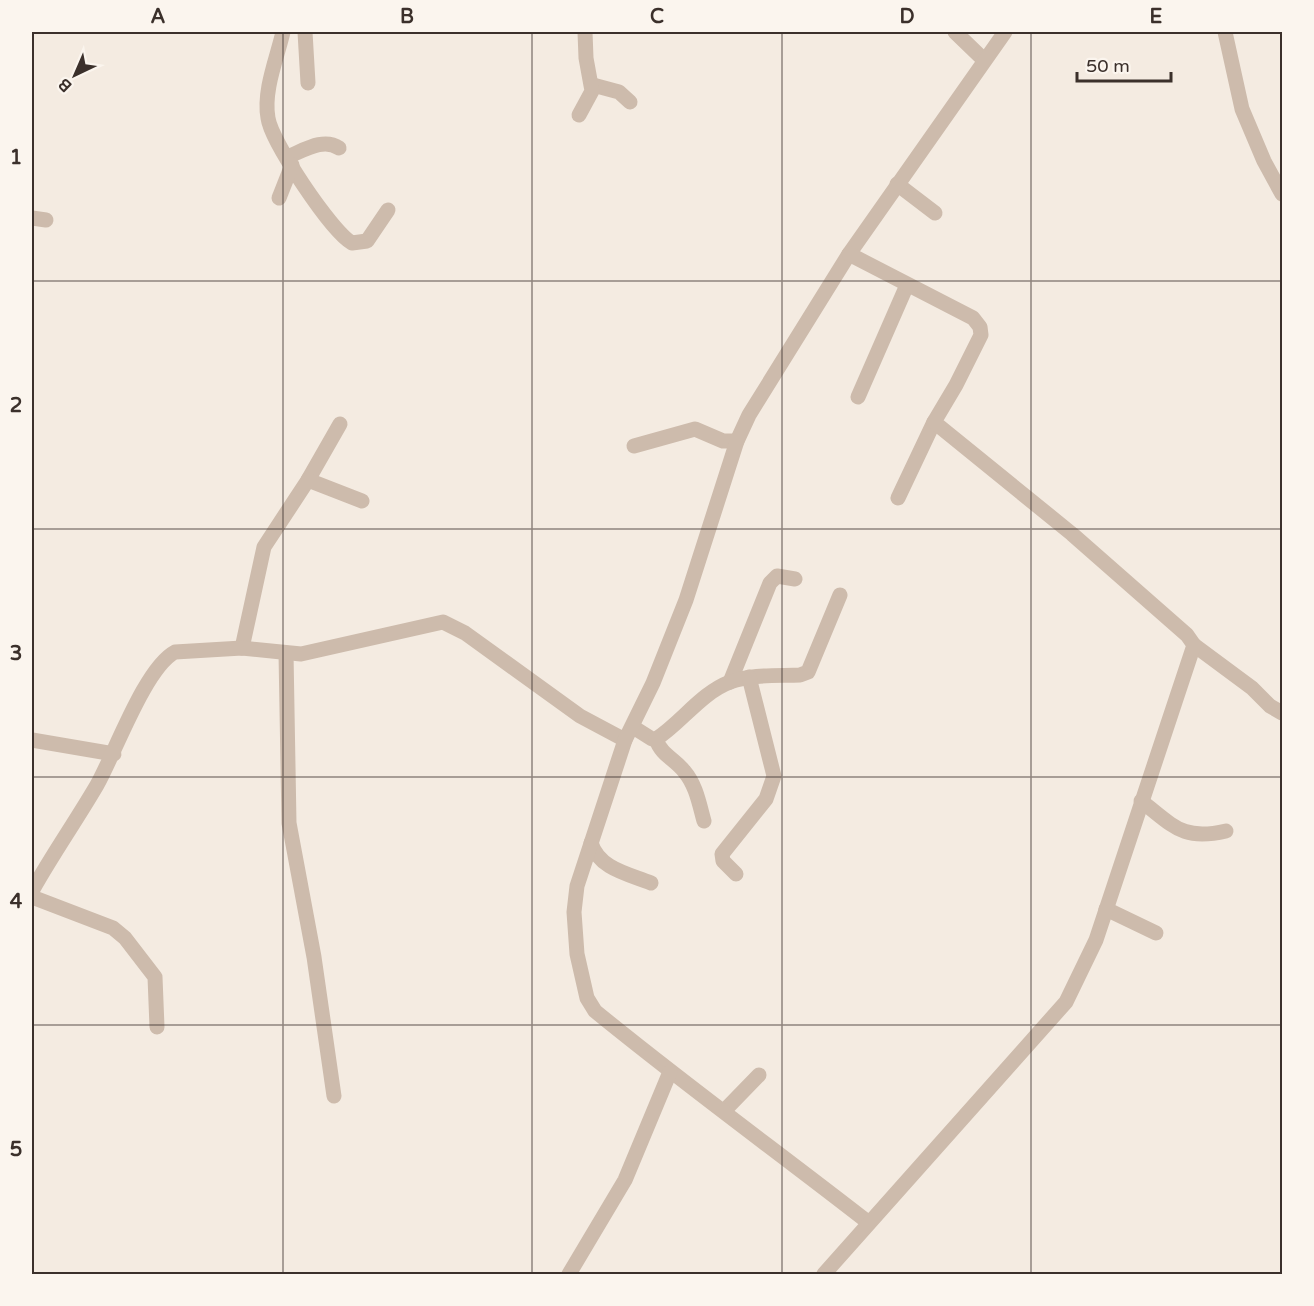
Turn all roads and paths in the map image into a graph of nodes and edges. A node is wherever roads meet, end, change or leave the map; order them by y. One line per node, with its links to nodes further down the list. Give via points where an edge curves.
1 (283, 32): 13 (street, via 267,109 270,129)
2 (305, 32): 8 (street)
3 (585, 32): 9 (street)
4 (955, 32): 7 (street)
5 (1005, 32): 7 (street)
6 (1226, 32): 15 (street, via 1242,109)
7 (984, 60): 14 (street)
8 (308, 83)
9 (593, 85): 10 (street, via 619,92); 11 (street)
10 (630, 102)
11 (579, 115)
12 (339, 148): 13 (street, via 322,143)
13 (289, 161): 16 (street); 17 (street, via 328,220 352,243 367,241)
14 (897, 184): 18 (street); 19 (street)
15 (1282, 194)
16 (279, 198)
17 (388, 210)
18 (935, 213)
19 (849, 254): 20 (street); 24 (street, via 778,365)
20 (907, 285): 21 (street); 22 (street, via 973,318 980,327 981,334)
21 (858, 396)
22 (934, 422): 27 (street); 31 (street, via 1130,584)
23 (340, 424): 26 (street)
24 (736, 441): 25 (street, via 723,441 695,429); 37 (street, via 686,600)
25 (634, 446)
26 (308, 480): 28 (street); 32 (street, via 264,547)
27 (898, 498)
28 (362, 501)
29 (795, 579): 35 (street, via 777,576 770,583)
30 (840, 595): 34 (street, via 808,672)
31 (1194, 645): 36 (street); 41 (street)
32 (242, 648): 33 (street); 40 (street, via 184,651 165,657 139,699)
33 (286, 653): 37 (street, via 325,650 443,622 465,633 580,716); 54 (street, via 289,823)
34 (749, 677): 35 (street); 45 (street, via 774,776 766,799 722,854 724,863)
35 (730, 682): 38 (street)
36 (1282, 713)
37 (629, 733): 38 (street); 44 (street)
38 (656, 739): 42 (street, via 662,752 691,781)
39 (32, 740): 40 (street)
40 (114, 754): 47 (street)
41 (1141, 801): 43 (street, via 1189,834 1206,836); 49 (street)
42 (704, 821)
43 (1226, 831)
44 (591, 843): 46 (street, via 601,861); 52 (street, via 577,886 574,912 577,954 587,998 595,1011)
45 (736, 874)
46 (651, 882)
47 (32, 891)
48 (32, 897): 51 (street, via 113,928 125,938 155,977)
49 (1106, 909): 50 (street); 56 (street, via 1096,940 1066,1002)
50 (1156, 933)
51 (158, 1026)
52 (670, 1072): 55 (street); 57 (street, via 625,1180)
53 (759, 1075): 55 (street)
54 (334, 1096)
55 (724, 1111): 56 (street)
56 (869, 1223): 58 (street)
57 (569, 1275)
58 (824, 1275)

